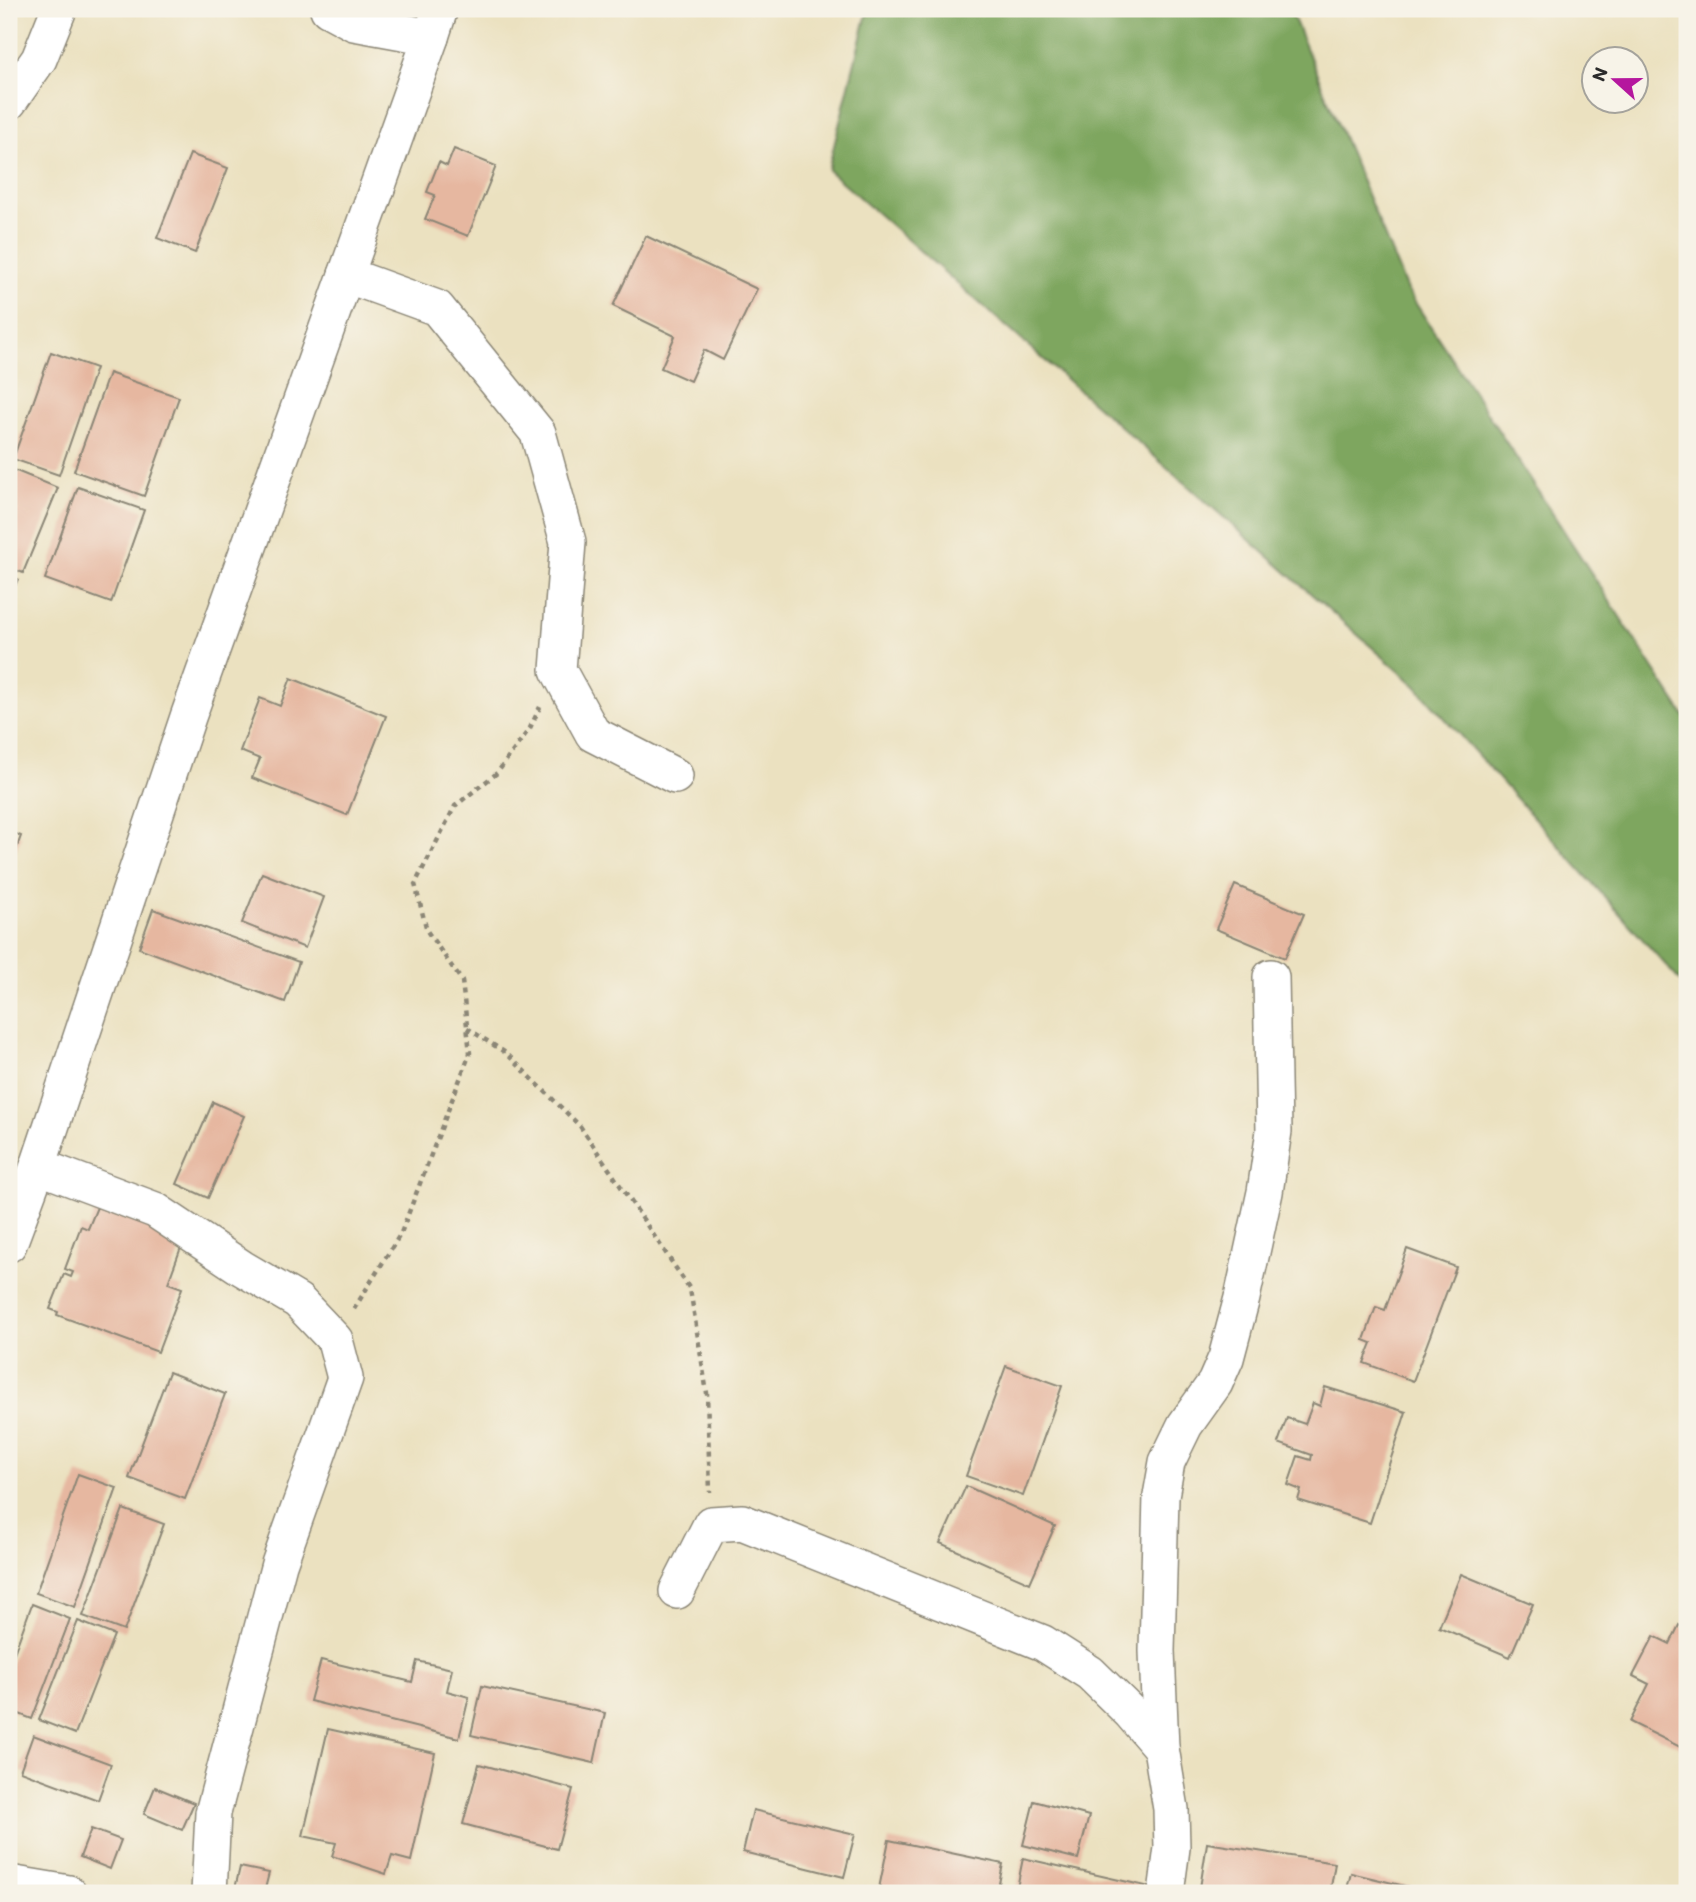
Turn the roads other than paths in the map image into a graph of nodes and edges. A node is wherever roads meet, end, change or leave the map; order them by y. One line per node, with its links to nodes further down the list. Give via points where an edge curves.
1 (59, 9): 4 (street, via 39,59)
2 (328, 9): 3 (street, via 354,23)
3 (435, 23): 5 (street)
4 (9, 102)
5 (346, 275): 6 (street, via 437,308 538,433 568,542 558,670 593,734); 8 (street, via 188,717)
6 (675, 776)
7 (1271, 977): 11 (street, via 1275,1131 1265,1192 1226,1358 1167,1462 1161,1496 1157,1651)
8 (38, 1166): 9 (street); 14 (street, via 155,1210 298,1301 335,1340 345,1378 279,1564 214,1813)
9 (9, 1244)
10 (677, 1591): 11 (street, via 711,1524 742,1522 1043,1643 1090,1673)
11 (1161, 1748): 15 (street, via 1171,1809)
12 (9, 1883): 13 (street)
13 (69, 1893)
14 (209, 1893)
15 (1167, 1893)

